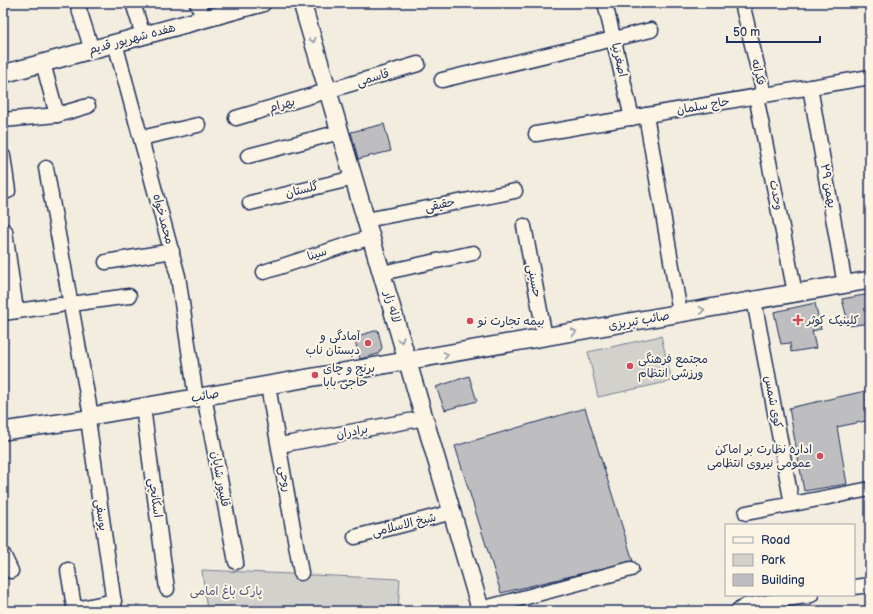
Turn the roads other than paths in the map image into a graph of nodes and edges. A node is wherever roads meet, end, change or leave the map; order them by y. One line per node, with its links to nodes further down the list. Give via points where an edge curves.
1 (77, 3): 13 (street)
2 (133, 3): 10 (street)
3 (197, 3): 8 (street)
4 (262, 3): 8 (main road, هفده شهریور قدیم)
5 (302, 3): 20 (main road, لاله زار, one-way to 20)
6 (605, 3): 11 (street, اصغرنیا)
7 (742, 3): 21 (street, فکرانه)
8 (204, 19): 10 (main road, هفده شهریور قدیم)
9 (651, 30): 11 (street)
10 (143, 36): 12 (main road, هفده شهریور قدیم)
11 (614, 39): 18 (street); 24 (street, اصغرنیا)
12 (115, 43): 13 (main road, هفده شهریور قدیم); 30 (street, محمدخواه)
13 (92, 50): 14 (main road, هفده شهریور قدیم)
14 (43, 63): 16 (main road, هفده شهریور قدیم); 23 (street)
15 (418, 64): 20 (street, قاسمی)
16 (3, 74)
17 (870, 77): 19 (street, حاج سلمان)
18 (442, 80)
19 (810, 87): 21 (street, حاج سلمان); 48 (street, ۲۹ بهمن)
20 (328, 91): 25 (street, بهرام); 28 (main road, لاله زار)
21 (760, 95): 24 (street, حاج سلمان); 49 (street, وحدت)
22 (88, 106): 23 (street)
23 (56, 115): 26 (street)
24 (639, 117): 29 (street, حاج سلمان); 54 (street, اصغرنیا)
25 (236, 118)
26 (3, 120)
27 (198, 125): 30 (street)
28 (340, 132): 32 (street); 34 (main road, لاله زار)
29 (536, 134)
30 (141, 138): 42 (street, محمدخواه)
31 (3, 156): 35 (street)
32 (248, 156)
33 (46, 168): 52 (street, یوسفی)
34 (354, 178): 37 (street, گلستان); 38 (main road, لاله زار)
35 (8, 191)
36 (515, 191): 38 (street, حقیقی)
37 (250, 203)
38 (366, 220): 41 (main road, لاله زار)
39 (524, 226): 55 (street, حسینی)
40 (4, 231): 53 (street)
41 (371, 237): 45 (street, سینا); 46 (main road, لاله زار)
42 (172, 251): 44 (street); 58 (street, محمدخواه)
43 (473, 253): 46 (street)
44 (106, 262)
45 (264, 272)
46 (382, 273): 56 (main road, لاله زار, one-way to 56)
47 (870, 280): 48 (main road, صائب تبریزی)
48 (845, 284): 49 (main road, صائب تبریزی)
49 (795, 293): 51 (main road, صائب تبریزی)
50 (129, 296): 52 (street)
51 (754, 300): 54 (main road, صائب تبریزی, one-way to 51); 65 (street, کوی شمس)
52 (66, 305): 53 (street); 60 (street, یوسفی)
53 (9, 312)
54 (680, 314): 55 (main road, صائب تبریزی, one-way to 54)
55 (545, 337): 56 (main road, صائب تبریزی, one-way to 55)
56 (408, 362): 57 (main road, صائب); 61 (main road, لاله زار)
57 (268, 386): 58 (main road, صائب); 63 (street, روحی)
58 (200, 397): 59 (main road, صائب); 70 (street, قلیپور شایان)
59 (143, 407): 60 (main road, صائب); 77 (street, اسکانچی)
60 (90, 417): 62 (main road, صائب); 79 (street, یوسفی)
61 (425, 418): 63 (street, برادران); 66 (main road, لاله زار)
62 (3, 431)
63 (280, 445): 74 (street, روحی)
64 (870, 489): 65 (street)
65 (792, 504): 67 (street)
66 (453, 512): 68 (street, شیخ الاسلامی); 80 (main road, لاله زار)
67 (746, 513)
68 (355, 537)
69 (3, 554): 73 (street)
70 (236, 562)
71 (631, 569): 80 (street)
72 (68, 570): 79 (street, via 76,609)
73 (11, 571)
74 (301, 573)
75 (870, 585): 76 (street)
76 (855, 587)
77 (167, 589)
78 (805, 596): 81 (street, via 745,606)
79 (114, 606)
80 (481, 610)
81 (738, 611)

